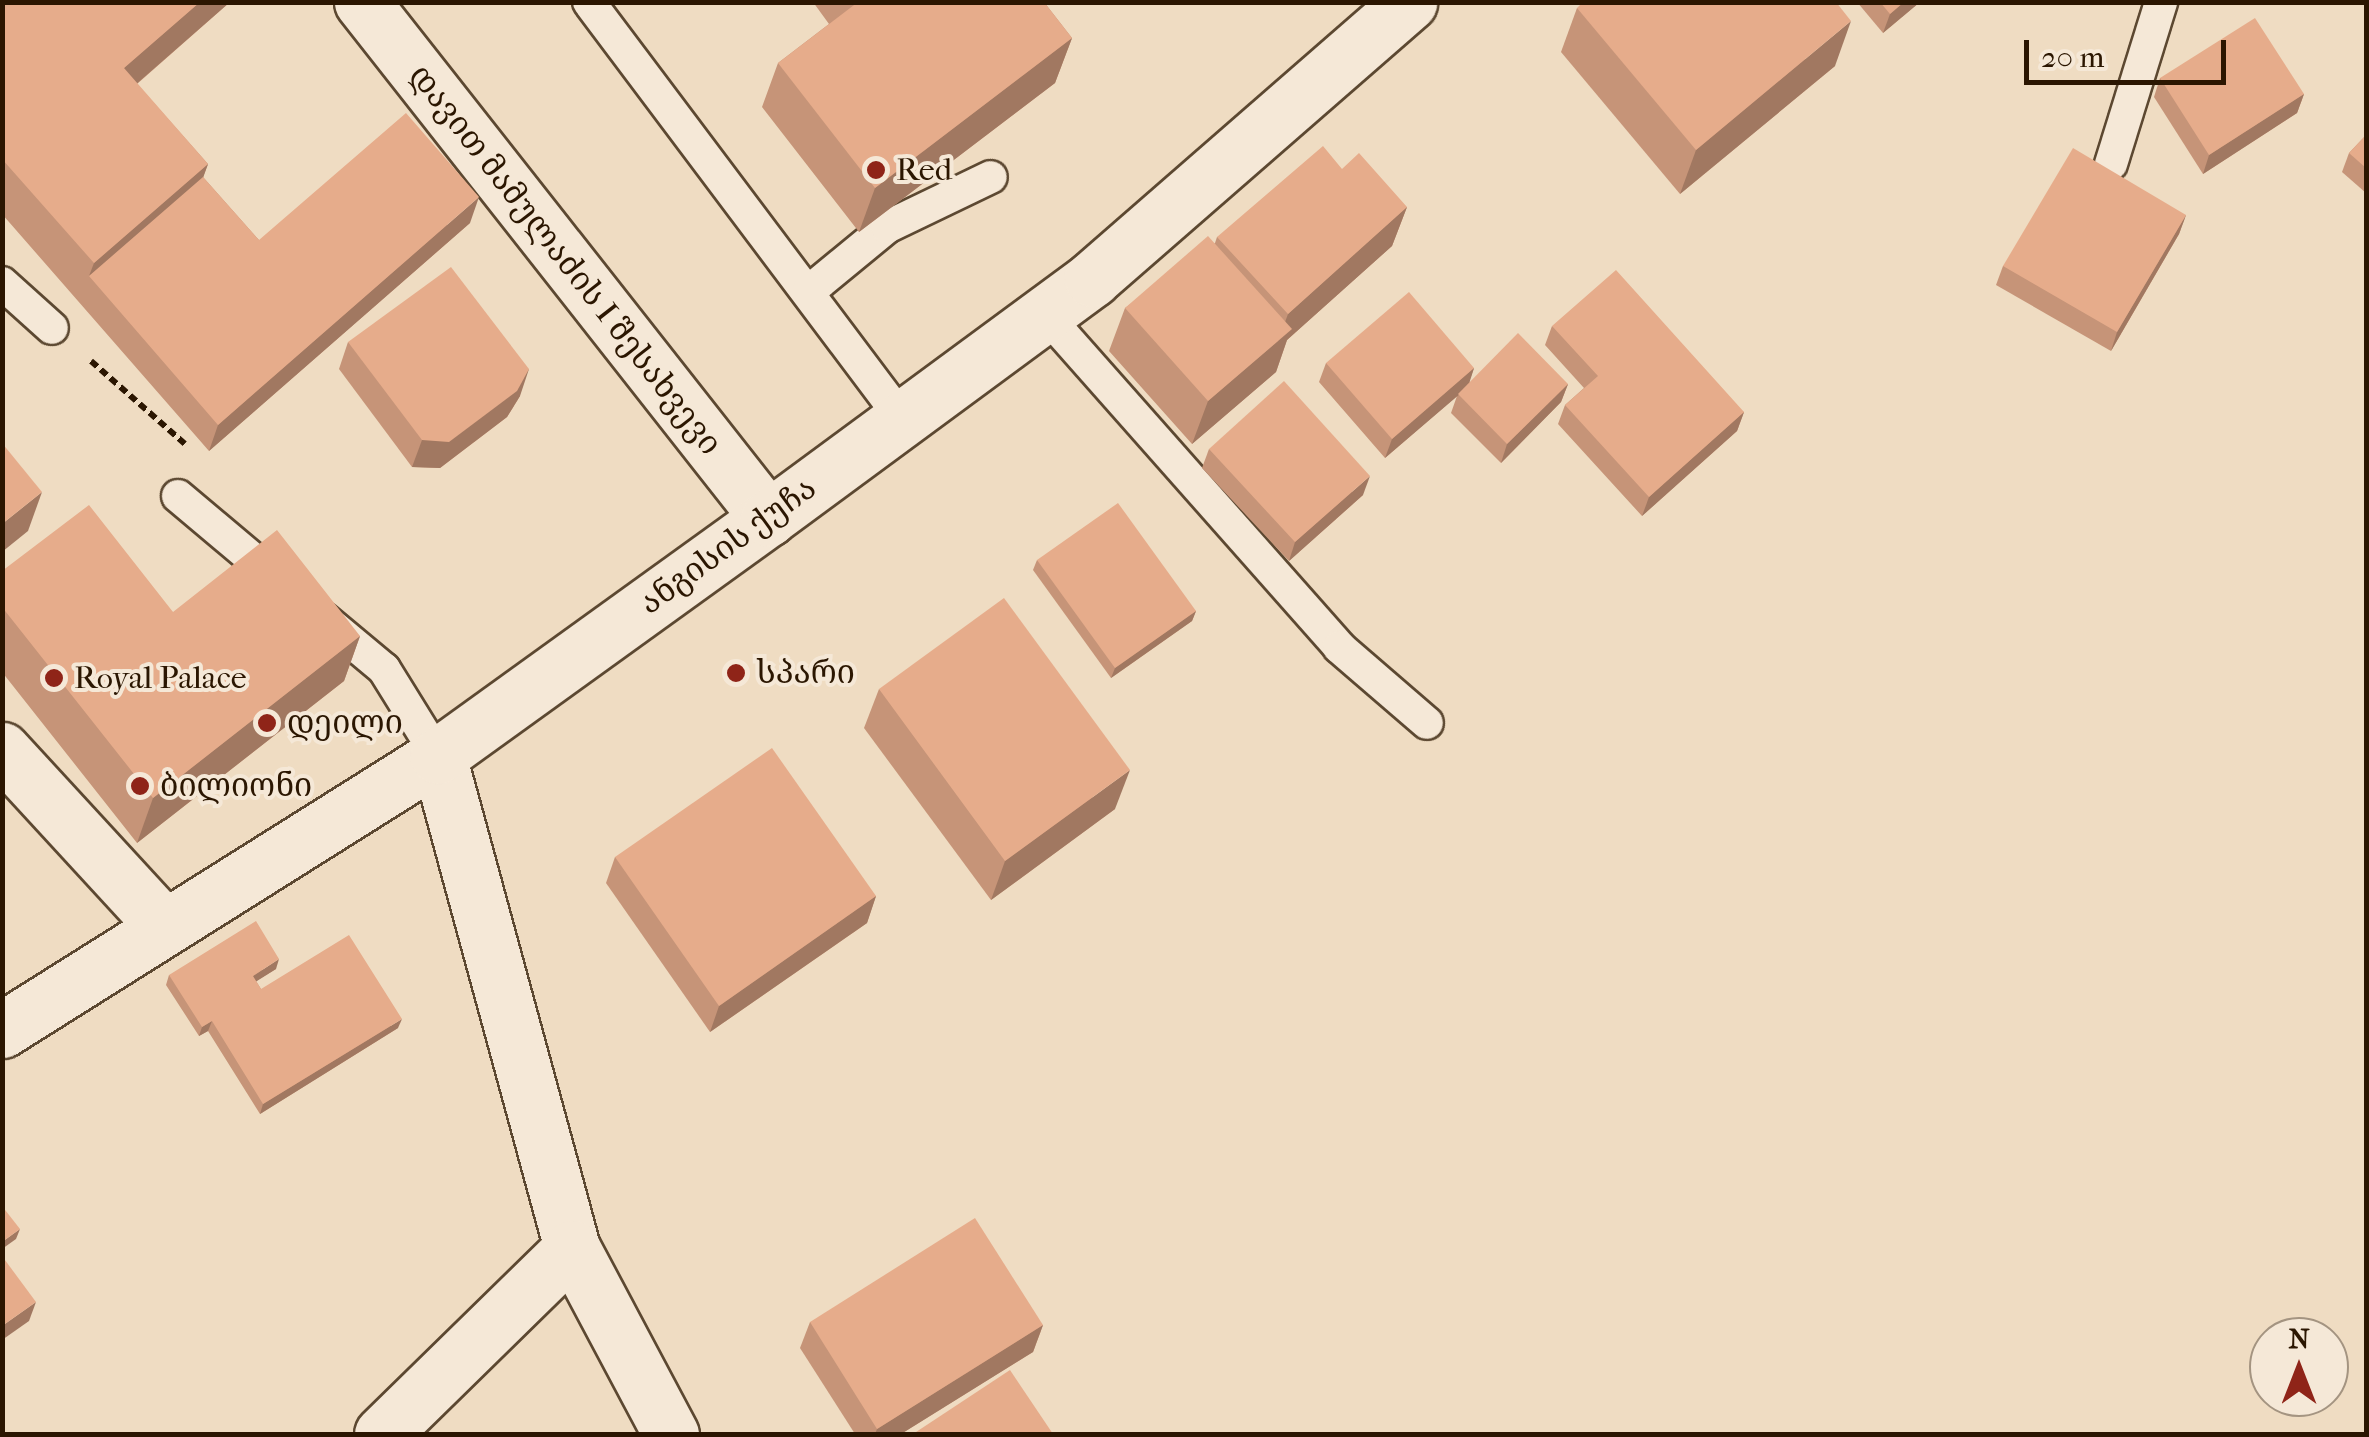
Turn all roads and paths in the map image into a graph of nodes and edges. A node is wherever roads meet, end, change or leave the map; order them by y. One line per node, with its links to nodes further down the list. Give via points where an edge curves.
1 (362, 2): 13 (street, დავით მამულაძის I შესახვევი)
2 (590, 2): 8 (lane)
3 (1409, 2): 9 (street, ანგისის ქუჩა)
4 (2160, 2): 5 (lane)
5 (2110, 164)
6 (991, 177): 8 (lane, via 887,227)
7 (2, 283): 10 (lane)
8 (808, 292): 11 (lane)
9 (1044, 314): 11 (street, ანგისის ქუჩა); 14 (lane, via 1339,647)
10 (52, 328): 12 (path, via 186,442 160,481)
11 (900, 416): 13 (street, ანგისის ქუჩა)
12 (178, 496): 16 (lane, via 384,669)
13 (768, 518): 16 (street, ანგისის ქუჩა)
14 (1427, 723)
15 (2, 750): 17 (street)
16 (438, 756): 17 (street, ანგისის ქუჩა); 19 (street)
17 (164, 926): 18 (street, ანგისის ქუჩა)
18 (2, 1030)
19 (572, 1248): 20 (street); 21 (street)
20 (382, 1434)
21 (671, 1434)

